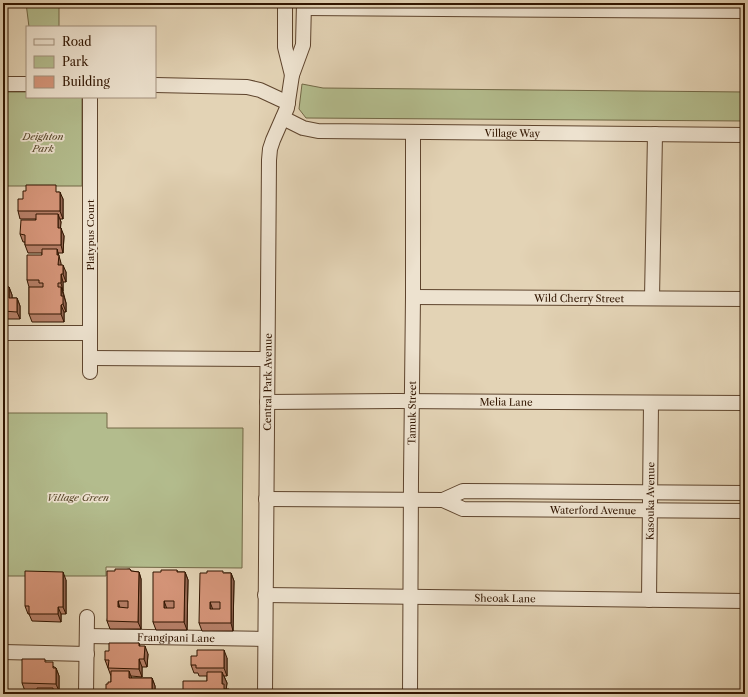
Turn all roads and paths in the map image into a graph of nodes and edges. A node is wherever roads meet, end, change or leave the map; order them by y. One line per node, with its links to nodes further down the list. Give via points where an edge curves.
1 (285, 3): 4 (street, Central Park Avenue, via 285,47)
2 (304, 5): 3 (street); 4 (street, Central Park Avenue, via 303,45)
3 (745, 11)
4 (292, 75): 9 (street, Central Park Avenue)
5 (3, 84): 6 (street)
6 (26, 84)
7 (156, 85): 9 (street, via 247,87)
8 (90, 98): 18 (street, Platypus Court)
9 (288, 103): 10 (street, Central Park Avenue)
10 (283, 118): 11 (street, Village Way, via 304,128 318,131); 20 (street, Central Park Avenue, via 270,149 269,160)
11 (413, 132): 12 (street, Village Way); 14 (street, Tamuk Street)
12 (655, 134): 13 (street, Village Way); 15 (street)
13 (745, 135)
14 (413, 296): 15 (street, Wild Cherry Street); 22 (street, Tamuk Street)
15 (652, 298): 16 (street, Wild Cherry Street)
16 (745, 299)
17 (3, 333): 18 (street)
18 (90, 333): 19 (street, Platypus Court)
19 (90, 358): 20 (street); 21 (street, Platypus Court)
20 (267, 359): 23 (street, Central Park Avenue)
21 (90, 372)
22 (412, 401): 23 (street, Melia Lane); 24 (street, Melia Lane); 29 (street, Tamuk Street)
23 (267, 402): 28 (street, Central Park Avenue)
24 (651, 403): 25 (street, Melia Lane); 26 (street, Kasouka Avenue)
25 (745, 403)
26 (651, 492): 27 (street, Waterford Avenue); 30 (street, Waterford Avenue, via 463,491); 31 (street, Kasouka Avenue)
27 (745, 493)
28 (266, 499): 29 (street, Waterford Avenue); 33 (street, Central Park Avenue)
29 (411, 499): 30 (street, Waterford Avenue); 34 (street, Tamuk Street)
30 (443, 500): 31 (street, Waterford Avenue, via 462,509)
31 (650, 511): 32 (street, Waterford Avenue); 35 (street, Kasouka Avenue)
32 (745, 511)
33 (265, 595): 34 (street, Sheoak Lane); 39 (street, Central Park Avenue)
34 (411, 597): 35 (street, Sheoak Lane); 44 (street, Tamuk Street)
35 (649, 600): 36 (street, Sheoak Lane)
36 (745, 601)
37 (87, 617): 38 (street)
38 (87, 636): 39 (street, Frangipani Lane); 41 (street)
39 (265, 639): 43 (street, Central Park Avenue)
40 (3, 652): 41 (street)
41 (87, 654): 42 (street)
42 (86, 694)
43 (264, 694)
44 (410, 694)

